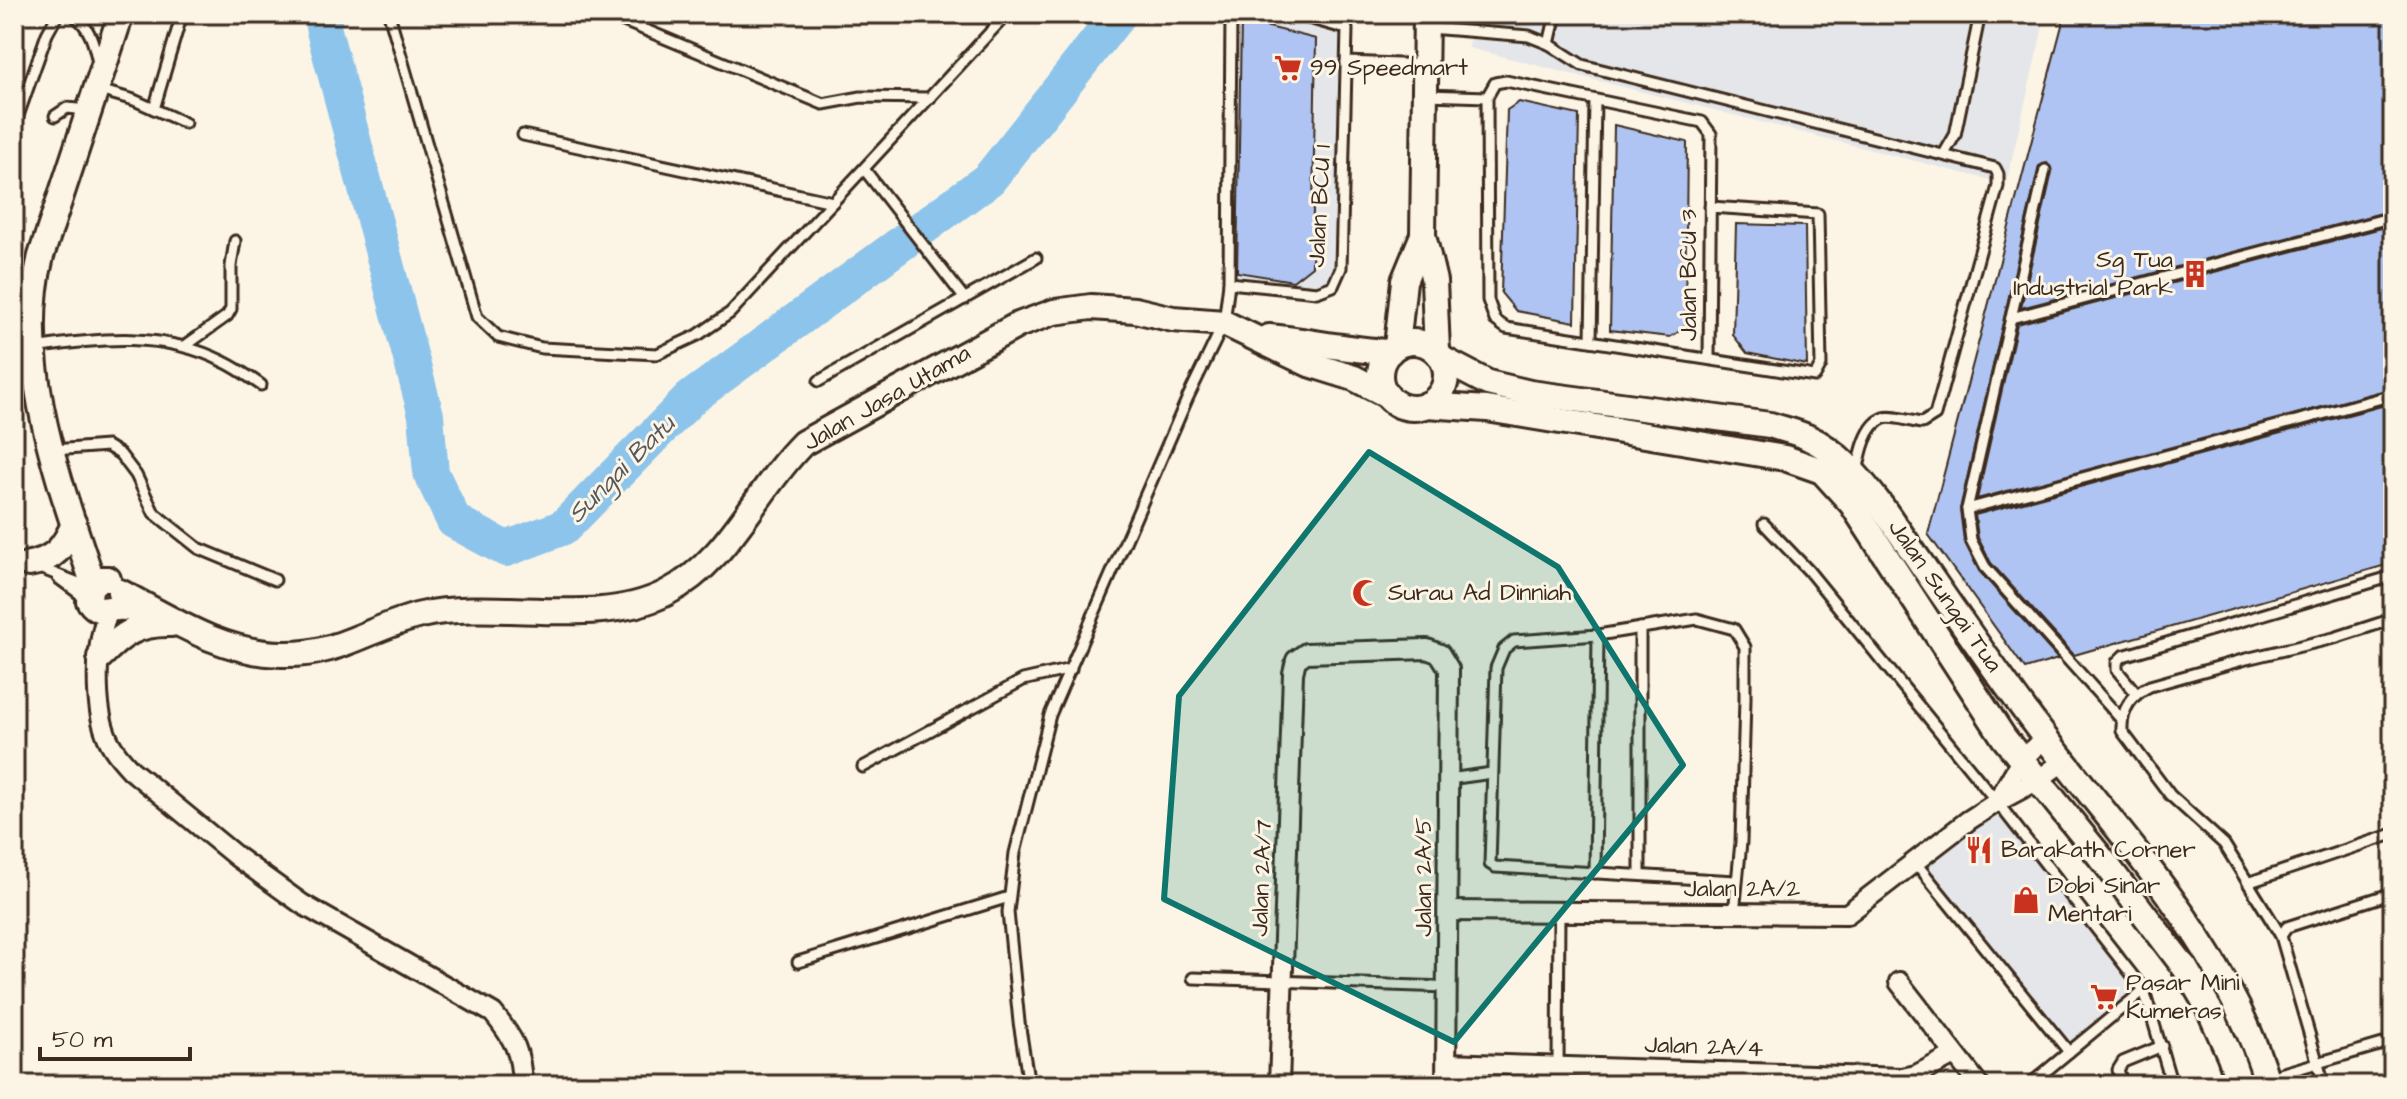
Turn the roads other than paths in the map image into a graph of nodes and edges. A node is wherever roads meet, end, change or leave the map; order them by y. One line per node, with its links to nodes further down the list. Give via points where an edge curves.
1 (58, 14): 25 (lane)
2 (73, 14): 17 (lane, via 94,41)
3 (121, 14): 17 (main road)
4 (182, 14): 22 (lane)
5 (389, 14): 30 (lane, via 477,317 498,337 542,348 657,354 730,313)
6 (607, 14): 20 (lane, via 823,104 861,97)
7 (1007, 14): 20 (lane)
8 (1231, 14): 36 (lane)
9 (1294, 14): 15 (lane, Jalan BCU 1, via 1347,29)
10 (1388, 14): 13 (lane)
11 (1556, 14): 14 (lane)
12 (1980, 14): 27 (lane, via 1955,135)
13 (1426, 19): 14 (lane); 16 (main road)
14 (1549, 44): 27 (lane, via 1582,65)
15 (1346, 62): 16 (lane); 36 (lane, Jalan BCU 1, via 1341,268 1333,286 1317,292)
16 (1425, 65): 18 (main road)
17 (94, 91): 22 (lane); 23 (lane); 46 (main road, via 36,279)
18 (1425, 95): 19 (lane); 33 (main road)
19 (1487, 97): 21 (lane, Jalan BCU 3, via 1495,83 1506,81); 41 (lane, Jalan BCU 3, via 1488,300 1495,320 1506,328)
20 (930, 98): 28 (lane)
21 (1595, 100): 31 (lane, Jalan BCU 3, via 1702,122 1711,134); 41 (lane)
22 (154, 109): 24 (lane)
23 (55, 116)
24 (185, 123)
25 (14, 127)
26 (523, 135): 30 (lane)
27 (1944, 154): 53 (lane, via 1995,168 1998,186 1935,415 1922,423 1880,420 1863,442)
28 (864, 169): 30 (lane); 37 (lane)
29 (2045, 170): 38 (lane)
30 (833, 202)
31 (1710, 207): 45 (lane, Jalan BCU 3); 45 (lane, via 1818,214 1821,365 1815,376)
32 (2393, 217): 38 (lane)
33 (1423, 235): 43 (main road, via 1404,281); 44 (main road, via 1434,281)
34 (235, 241): 42 (lane, via 231,309)
35 (1036, 258): 37 (lane)
36 (1229, 283): 39 (lane)
37 (965, 299): 47 (lane)
38 (2011, 318): 54 (lane)
39 (1224, 323): 40 (main road, Jalan Jasa Utama); 62 (main road, Jalan Jasa Utama, via 1091,307 1054,312 1007,330 803,443 709,561 668,592 643,603 421,615 322,652 282,654 229,646); 66 (lane)
40 (1255, 336): 43 (main road, Jalan Jasa Utama, via 1358,350); 49 (main road, Jalan Jasa Utama)
41 (1591, 341): 45 (lane, Jalan BCU 3)
42 (185, 346): 46 (lane, via 140,338 84,340); 48 (lane, via 223,361)
43 (1394, 349): 44 (main road, via 1418,342); 49 (main road, via 1381,368)
44 (1440, 355): 51 (main road, via 1446,369 1442,391); 53 (main road, Jalan Sungai Tua, via 1488,383 1530,393 1770,425 1807,437)
45 (1709, 359)
46 (27, 360): 52 (main road)
47 (819, 381)
48 (261, 385)
49 (1387, 395): 51 (main road, via 1405,407)
50 (2393, 395): 54 (lane)
51 (1426, 405): 71 (main road, Jalan Sungai Tua, via 1487,409 1770,455 1822,471 1876,538)
52 (52, 450): 55 (main road); 59 (lane, via 107,446 136,475 154,513 198,548)
53 (1857, 475): 70 (main road, Jalan Sungai Tua)
54 (1967, 509): 69 (lane, via 1971,540 1985,567)
55 (74, 524): 57 (main road, via 58,552); 60 (main road)
56 (1764, 524): 77 (lane, via 1808,570)
57 (31, 565): 60 (lane)
58 (2393, 576): 68 (lane, via 2123,656 2117,670)
59 (275, 580)
60 (102, 596): 62 (main road, Jalan Jasa Utama, via 158,612); 65 (street)
61 (2393, 619): 68 (lane)
62 (181, 625): 65 (main road, via 133,628)
63 (1640, 628): 64 (lane); 81 (lane); 82 (lane, via 1697,619 1734,629 1745,647)
64 (1598, 635): 74 (lane, via 1514,641 1504,649 1496,668); 80 (lane)
65 (100, 653): 105 (street, via 99,702 105,733 131,770 302,904 493,1013 514,1038)
66 (1071, 669): 73 (lane, via 1023,680); 85 (lane, via 1050,715)
67 (1449, 669): 75 (street, Jalan 2A/5); 92 (street, Jalan 2A/7, via 1440,654 1427,649 1306,653 1296,660)
68 (2136, 693): 69 (lane)
69 (2121, 719): 83 (lane, via 2122,731 2170,795 2224,844)
70 (2046, 737): 71 (street, Jalan 2A/2); 72 (main road, Jalan Sungai Tua)
71 (2022, 759): 76 (main road, Jalan Sungai Tua); 77 (street, Jalan 2A/2)
72 (2064, 761): 76 (street, Jalan 2A/2); 104 (main road, Jalan Sungai Tua, via 2221,976)
73 (863, 767)
74 (1492, 773): 75 (lane); 80 (lane, via 1490,864)
75 (1449, 779): 86 (street, Jalan 2A/5)
76 (2038, 780): 77 (street, Jalan 2A/2); 113 (main road, Jalan Sungai Tua, via 2185,968 2209,1009)
77 (1997, 802): 79 (street, Jalan 2A/2); 95 (lane)
78 (2393, 834): 83 (lane)
79 (1914, 860): 88 (street, Jalan 2A/2, via 1847,914); 98 (lane)
80 (1595, 873): 81 (lane)
81 (1640, 874): 82 (lane)
82 (1736, 881): 88 (lane)
83 (2250, 882): 89 (lane)
84 (2393, 893): 89 (lane, via 2287,927)
85 (1009, 897): 90 (lane); 106 (lane)
86 (1449, 911): 87 (street, Jalan 2A/2); 94 (street, Jalan 2A/5)
87 (1559, 912): 88 (street, Jalan 2A/2); 102 (lane)
88 (1734, 913)
89 (2281, 936): 101 (lane)
90 (798, 962)
91 (1193, 978): 92 (lane)
92 (1283, 982): 94 (lane); 107 (street, Jalan 2A/7)
93 (1899, 982): 99 (street)
94 (1447, 987): 100 (street, Jalan 2A/5)
95 (2144, 990): 97 (lane); 98 (lane)
96 (2393, 1041): 101 (lane)
97 (2162, 1046): 111 (lane, via 2123,1062 2118,1070); 112 (lane)
98 (2069, 1052): 110 (lane)
99 (1954, 1055): 103 (street, Jalan 2A/4, via 1902,1078); 109 (street)
100 (1447, 1063): 102 (street, Jalan 2A/4); 108 (street, Jalan 2A/5)
101 (2318, 1063): 104 (lane); 114 (lane)
102 (1558, 1067): 103 (street, Jalan 2A/4)
103 (1728, 1078)
104 (2267, 1082)
105 (522, 1085)
106 (1029, 1085)
107 (1279, 1085)
108 (1446, 1085)
109 (1979, 1085)
110 (2029, 1085)
111 (2123, 1085)
112 (2172, 1085)
113 (2240, 1085)
114 (2324, 1085)

